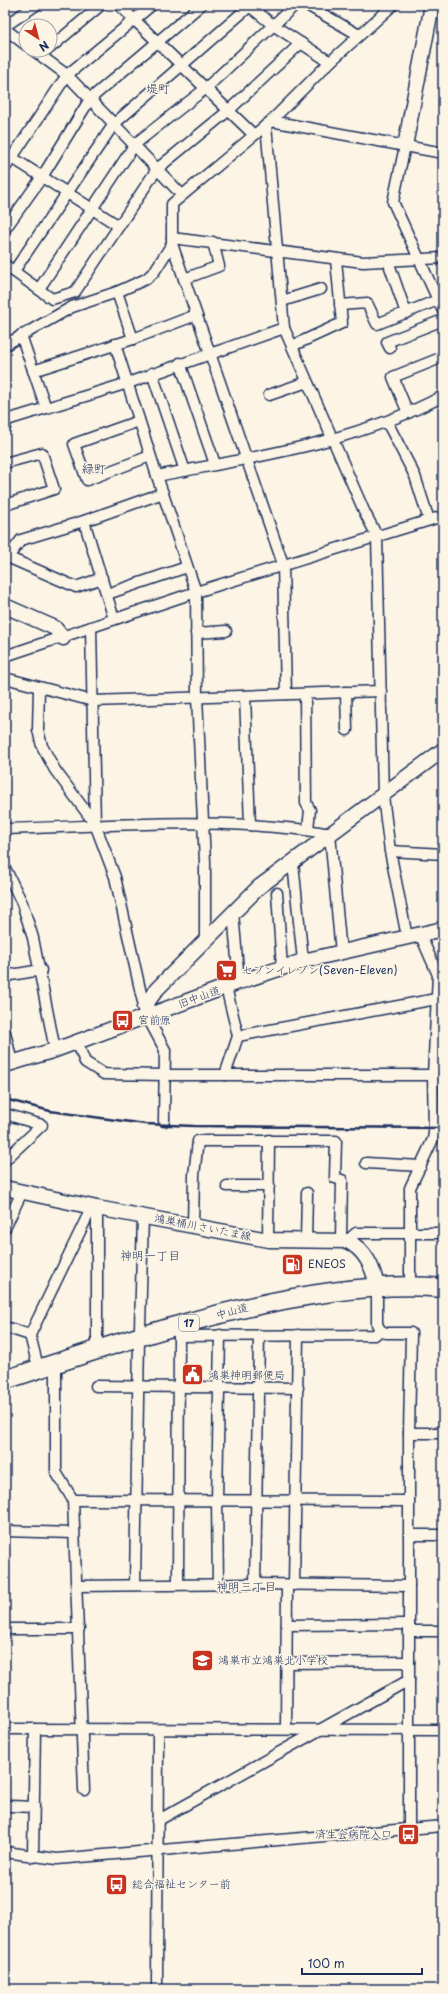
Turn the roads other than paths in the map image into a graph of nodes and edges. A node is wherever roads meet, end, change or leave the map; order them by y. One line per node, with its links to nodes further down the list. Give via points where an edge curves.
1 (36, 5): 13 (street)
2 (101, 5): 17 (street)
3 (119, 5): 11 (street)
4 (152, 5): 11 (street)
5 (201, 5): 18 (street)
6 (250, 5): 12 (street); 22 (street)
7 (294, 5): 12 (street)
8 (308, 5): 15 (street)
9 (393, 5): 15 (street)
10 (432, 5): 31 (main road)
11 (134, 20): 18 (street); 23 (street)
12 (273, 25): 19 (street); 24 (street)
13 (5, 26)
14 (5, 30): 16 (street)
15 (359, 36): 21 (street)
16 (18, 39)
17 (58, 39)
18 (158, 42): 22 (street); 25 (street)
19 (301, 43): 21 (street); 26 (street)
20 (50, 58): 23 (street)
21 (330, 62): 27 (street)
22 (181, 65): 24 (street); 28 (street)
23 (67, 75): 25 (street); 33 (street)
24 (206, 89): 26 (street); 30 (street)
25 (90, 99): 28 (street); 36 (street)
26 (228, 111): 29 (street); 35 (street)
27 (269, 123): 29 (street); 31 (street); 44 (street)
28 (114, 124): 30 (street); 37 (street)
29 (254, 135): 38 (street)
30 (135, 144): 35 (street); 39 (street)
31 (405, 146): 32 (street); 47 (street, via 393,202)
32 (443, 153)
33 (11, 156): 34 (street); 36 (street)
34 (5, 168)
35 (157, 168): 38 (street); 40 (street)
36 (42, 177): 37 (street); 41 (street)
37 (67, 193): 39 (street); 50 (street)
38 (182, 194): 42 (street, via 172,204)
39 (92, 209): 40 (street); 52 (street)
40 (119, 226): 52 (street, via 75,292 52,299)
41 (5, 228)
42 (172, 241): 43 (street); 51 (street); 54 (street, via 154,272 146,279)
43 (213, 242): 44 (street); 51 (street, via 219,266)
44 (277, 251): 46 (street); 55 (street)
45 (443, 258): 47 (street)
46 (336, 260): 48 (street); 57 (street)
47 (421, 260): 48 (street); 56 (street)
48 (388, 261): 59 (street)
49 (5, 265): 50 (street)
50 (14, 271): 52 (street)
51 (184, 279): 60 (street)
52 (39, 289)
53 (321, 289): 55 (street)
54 (117, 292): 63 (street, via 72,307); 64 (street)
55 (282, 300): 62 (street)
56 (438, 300): 58 (street); 59 (street)
57 (340, 304): 59 (street, via 367,303 377,324); 67 (street, via 342,323)
58 (443, 311)
59 (406, 313)
60 (196, 315): 64 (street); 69 (street)
61 (443, 320): 68 (street, via 387,342)
62 (284, 328): 67 (street); 69 (street)
63 (21, 335): 66 (street); 72 (street)
64 (133, 339): 65 (street)
65 (116, 344): 72 (street); 74 (street)
66 (5, 345)
67 (292, 346): 75 (street)
68 (390, 348)
69 (209, 353): 71 (street); 85 (street)
70 (443, 357): 79 (street, via 394,377)
71 (180, 363): 73 (street); 87 (street)
72 (33, 371): 78 (street)
73 (152, 373): 74 (street); 88 (street)
74 (128, 382): 78 (street); 80 (street)
75 (308, 382): 76 (street); 83 (street)
76 (269, 395)
77 (443, 396): 79 (street)
78 (46, 408): 82 (street)
79 (408, 413): 81 (street)
80 (139, 421): 84 (street); 84 (street, via 74,444 87,480)
81 (387, 422): 83 (street); 93 (street, via 415,476)
82 (6, 423)
83 (332, 440): 85 (street); 95 (street)
84 (150, 456): 89 (street)
85 (246, 458): 87 (street); 97 (street)
86 (5, 463): 91 (street, via 42,453 54,489)
87 (215, 464): 88 (street)
88 (185, 470): 89 (street)
89 (157, 476): 90 (street)
90 (163, 493): 94 (street); 98 (street)
91 (5, 505)
92 (443, 516): 93 (street)
93 (429, 520): 95 (street)
94 (84, 521): 96 (street, via 21,540); 99 (street)
95 (377, 536): 97 (street); 111 (street)
96 (7, 556): 99 (street, via 76,587)
97 (283, 564): 100 (street); 113 (street)
98 (187, 567): 100 (street); 101 (street)
99 (102, 578): 101 (street)
100 (196, 592): 103 (street); 106 (street)
101 (107, 594): 103 (street)
102 (5, 606): 107 (main road, via 55,628)
103 (114, 619): 104 (street)
104 (91, 627): 107 (street); 117 (street)
105 (226, 631): 106 (street)
106 (196, 632): 116 (street)
107 (63, 638): 108 (street)
108 (5, 656)
109 (5, 678): 110 (street)
110 (39, 688): 117 (street); 122 (street, via 38,730 42,746 55,770)
111 (381, 691): 112 (street); 120 (street)
112 (346, 692): 114 (street); 118 (street)
113 (286, 694): 114 (street); 115 (street)
114 (304, 694): 125 (street, via 306,803 310,810)
115 (245, 696): 116 (street); 123 (street)
116 (197, 697): 117 (street); 121 (street)
117 (93, 701): 122 (street)
118 (347, 730)
119 (442, 752): 120 (main road)
120 (382, 796): 126 (main road); 127 (street)
121 (202, 822): 122 (street); 123 (street); 135 (street)
122 (95, 824): 124 (street); 145 (street, via 115,877)
123 (250, 825): 125 (street)
124 (5, 829)
125 (308, 829): 126 (street)
126 (330, 834): 129 (main road); 136 (street)
127 (390, 851): 128 (street); 134 (street)
128 (443, 854)
129 (293, 863): 132 (main road, via 259,887); 137 (street)
130 (5, 868): 139 (street, via 22,903)
131 (277, 893): 138 (street)
132 (233, 912): 135 (main road); 142 (street)
133 (443, 930): 134 (main road, 旧中山道)
134 (413, 935): 136 (main road, 旧中山道); 140 (street)
135 (206, 940): 145 (main road, via 157,989)
136 (341, 953): 137 (main road, 旧中山道)
137 (303, 961): 138 (main road, 旧中山道)
138 (282, 968): 142 (main road, 旧中山道)
139 (41, 970): 141 (street); 149 (street)
140 (440, 975): 144 (street)
141 (5, 976)
142 (240, 982): 143 (main road, 旧中山道)
143 (226, 987): 145 (main road, 旧中山道); 147 (street)
144 (436, 999): 147 (street); 153 (street)
145 (144, 1012): 148 (main road, 旧中山道); 151 (street, via 166,1050)
146 (5, 1032): 150 (street)
147 (238, 1036): 152 (street)
148 (77, 1042): 149 (main road, 旧中山道); 151 (street, via 85,1062 104,1074)
149 (55, 1050): 150 (main road, 旧中山道)
150 (8, 1064)
151 (166, 1075): 152 (street); 155 (street)
152 (225, 1075): 153 (street)
153 (433, 1075): 159 (street, via 433,1139)
154 (5, 1114): 157 (street, via 42,1124)
155 (164, 1121)
156 (269, 1140): 161 (street); 167 (street, via 198,1141); 173 (street, via 336,1141 334,1178 342,1180)
157 (5, 1160)
158 (366, 1163): 159 (street)
159 (421, 1166): 169 (street, via 410,1188)
160 (227, 1186): 161 (street)
161 (268, 1186): 171 (street)
162 (5, 1188): 163 (main road, 鴻巣桶川さいたま線)
163 (22, 1192): 165 (main road, 鴻巣桶川さいたま線); 168 (street)
164 (307, 1193): 172 (street)
165 (97, 1208): 166 (main road, 鴻巣桶川さいたま線); 182 (street, via 88,1215); 186 (street)
166 (143, 1216): 167 (main road, 鴻巣桶川さいたま線); 181 (street)
167 (193, 1225): 171 (main road, 鴻巣桶川さいたま線)
168 (5, 1228)
169 (410, 1233): 170 (street); 173 (street, via 356,1233); 174 (street)
170 (443, 1233)
171 (268, 1240): 172 (main road, 鴻巣桶川さいたま線)
172 (306, 1240): 173 (main road, 鴻巣桶川さいたま線)
173 (344, 1241): 176 (main road, via 366,1256)
174 (410, 1276): 175 (highway, 中山道 / 17); 176 (highway, 中山道 / 17)
175 (443, 1277)
176 (376, 1281): 177 (highway, 中山道 / 17); 179 (street, via 377,1324); 180 (highway, 中山道 / 17, via 236,1309); 181 (highway, 中山道 / 17, via 270,1292)
177 (443, 1288)
178 (5, 1327): 182 (street)
179 (380, 1330): 185 (street, via 375,1335); 198 (street, via 386,1333 411,1333)
180 (179, 1331): 181 (highway, 中山道 / 17); 183 (street); 193 (street)
181 (140, 1333): 186 (highway, 中山道 / 17); 188 (highway, 中山道 / 17); 192 (street)
182 (30, 1335): 187 (street)
183 (220, 1335): 184 (street); 194 (street)
184 (259, 1335): 185 (street); 195 (street)
185 (298, 1335): 196 (street)
186 (97, 1341): 187 (highway, 中山道 / 17)
187 (36, 1359): 189 (highway, 中山道 / 17)
188 (56, 1363): 190 (highway, 中山道 / 17); 199 (street, via 56,1472)
189 (5, 1368)
190 (5, 1380)
191 (96, 1386): 192 (street)
192 (138, 1386): 193 (street); 200 (street)
193 (179, 1386): 194 (street); 201 (street)
194 (219, 1386): 195 (street); 202 (street)
195 (258, 1387): 196 (street); 203 (street)
196 (298, 1388): 204 (street)
197 (443, 1433): 198 (street)
198 (409, 1434): 205 (street)
199 (74, 1500): 200 (street); 207 (street)
200 (136, 1500): 201 (street); 213 (street)
201 (178, 1500): 202 (street); 210 (street)
202 (217, 1500): 203 (street); 211 (street)
203 (257, 1500): 204 (street); 212 (street)
204 (296, 1500): 205 (street); 214 (street)
205 (409, 1501): 208 (street)
206 (5, 1531): 207 (street)
207 (74, 1532): 215 (street)
208 (409, 1535): 209 (street); 216 (street)
209 (443, 1535)
210 (178, 1584): 211 (street); 213 (street)
211 (218, 1584): 212 (street)
212 (255, 1584): 214 (street)
213 (135, 1585): 215 (street)
214 (291, 1585): 216 (street); 217 (street)
215 (77, 1586): 220 (street)
216 (409, 1586): 218 (street)
217 (287, 1625): 218 (street); 222 (street)
218 (409, 1627): 221 (street); 223 (street)
219 (5, 1629): 220 (street)
220 (79, 1629): 227 (street)
221 (443, 1631)
222 (287, 1662): 223 (street); 228 (street)
223 (409, 1662): 224 (street)
224 (409, 1680): 230 (street); 231 (street)
225 (5, 1729): 226 (street)
226 (35, 1729): 227 (street); 235 (street)
227 (82, 1729): 229 (street); 233 (street)
228 (286, 1729): 229 (street); 230 (street)
229 (158, 1730): 236 (street)
230 (321, 1730): 231 (street); 236 (street)
231 (409, 1730): 232 (street); 238 (street)
232 (443, 1730)
233 (84, 1790)
234 (10, 1806): 235 (street)
235 (34, 1807): 241 (street)
236 (157, 1822): 239 (street)
237 (443, 1826): 238 (street)
238 (409, 1829): 239 (street)
239 (156, 1851): 241 (street, via 58,1859); 242 (street)
240 (5, 1852): 241 (street)
241 (33, 1857)
242 (157, 1989)

